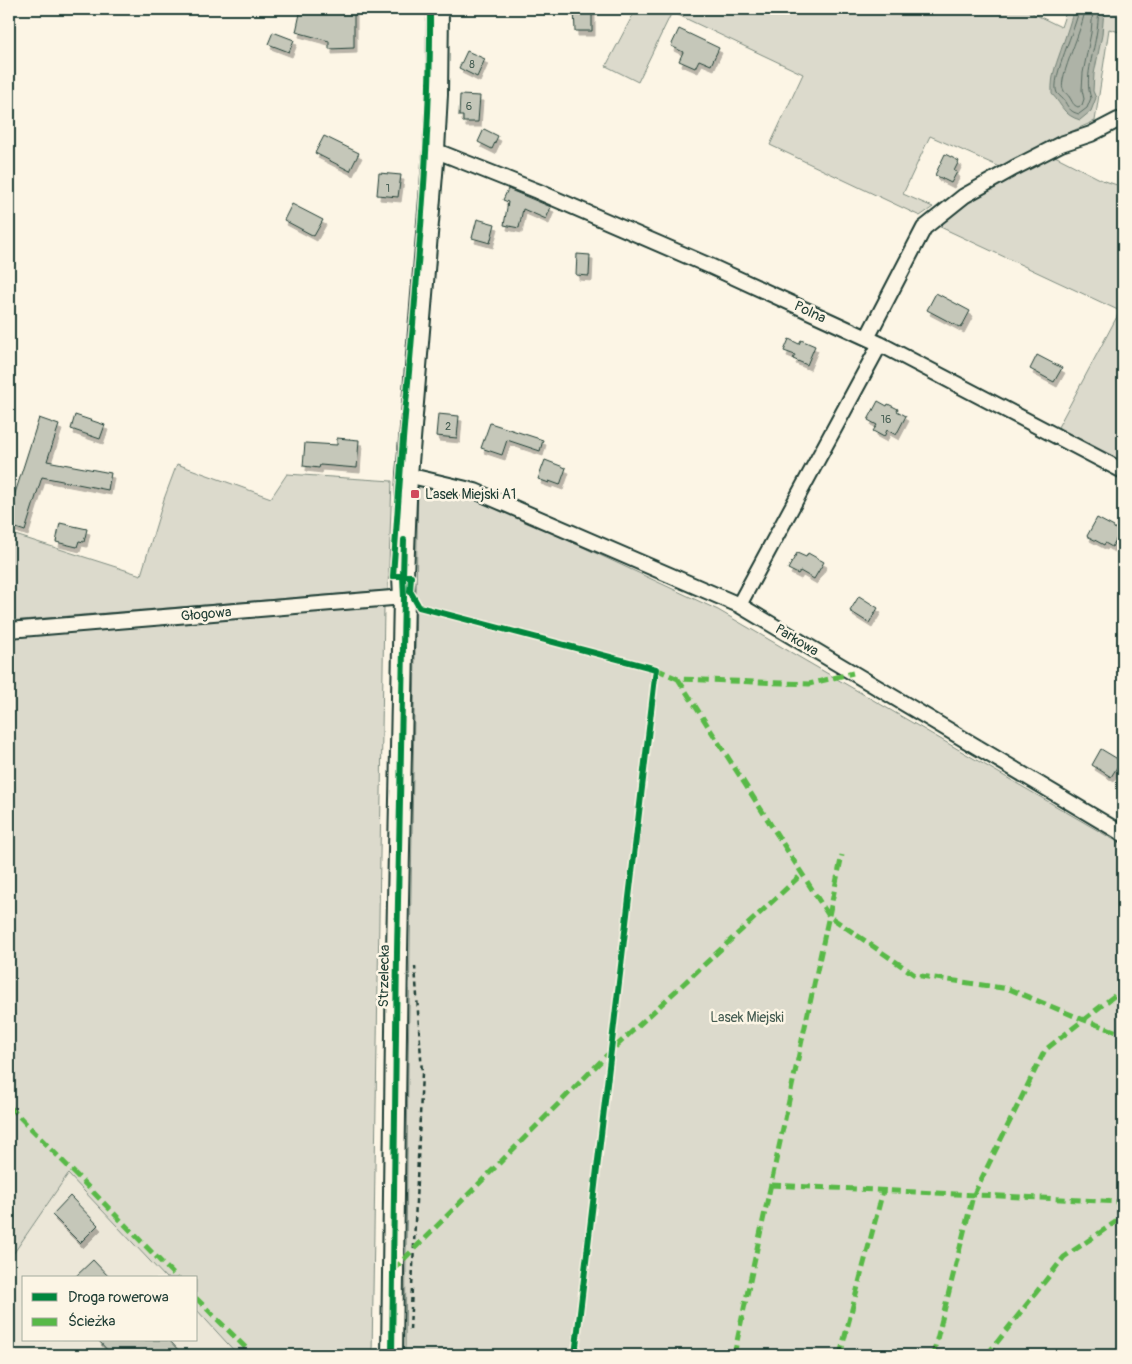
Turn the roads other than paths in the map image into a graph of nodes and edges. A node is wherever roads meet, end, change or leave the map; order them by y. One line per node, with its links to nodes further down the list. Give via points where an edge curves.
1 (438, 9): 3 (street, Strzelecka)
2 (1118, 120): 4 (street, via 1014,168 964,196 924,228)
3 (434, 150): 4 (street, Polna, via 545,194); 7 (street, Strzelecka)
4 (867, 338): 5 (street)
5 (880, 344): 6 (street); 9 (street)
6 (1123, 471)
7 (407, 475): 8 (street, Strzelecka); 9 (street, Parkowa, via 474,491)
8 (404, 597): 10 (street, Głogowa); 12 (street, Strzelecka)
9 (739, 605): 11 (street, Parkowa)
10 (9, 630)
11 (1123, 834)
12 (392, 1355)

